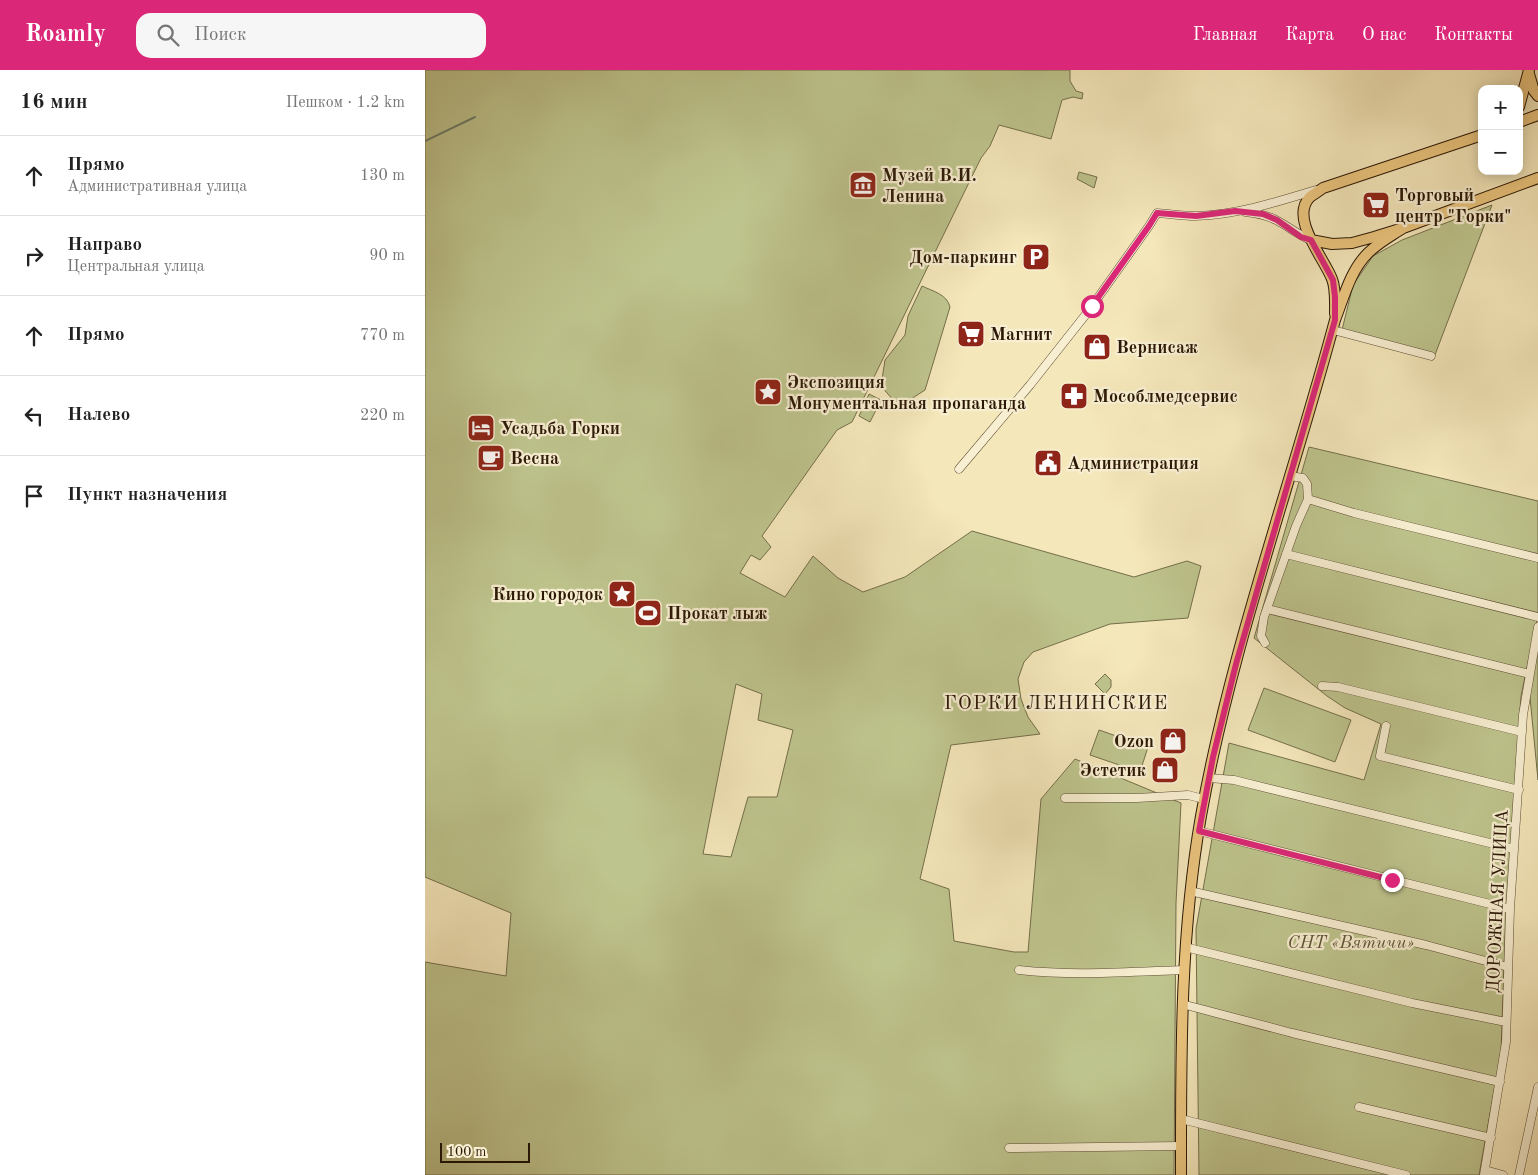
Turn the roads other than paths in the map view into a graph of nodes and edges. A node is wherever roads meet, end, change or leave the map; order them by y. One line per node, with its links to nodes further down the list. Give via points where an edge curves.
1 (1529, 71): 2 (main road); 3 (main road, via 1533,91)
2 (1523, 93)
3 (1538, 96)
4 (1538, 115): 5 (main road)
5 (1523, 121)
6 (1478, 135): 8 (main road)
7 (1538, 178): 10 (main road)
8 (1323, 188): 9 (street, via 1272,204); 11 (main road, via 1309,198 1304,209)
9 (1235, 211): 11 (street, via 1263,214); 14 (street, via 1196,216 1157,213 1087,313)
10 (1403, 228): 11 (main road, via 1352,243); 12 (main road, via 1366,254 1353,274)
11 (1311, 240): 12 (main road, via 1333,280)
12 (1334, 325): 13 (street); 15 (main road)
13 (1431, 356)
14 (959, 469)
15 (1290, 476): 16 (street, via 1303,478 1307,484); 27 (main road, via 1236,664)
16 (1308, 499): 17 (street); 18 (street)
17 (1286, 554): 19 (street); 20 (street)
18 (1538, 558)
19 (1267, 609): 22 (street, via 1261,636); 23 (street)
20 (1538, 617)
21 (1538, 627): 23 (street, ДОРОЖНАЯ УЛИЦА)
22 (1265, 644)
23 (1530, 674): 26 (street, ДОРОЖНАЯ УЛИЦА)
24 (1322, 686): 26 (street, via 1339,687)
25 (1386, 726): 28 (street, via 1379,756)
26 (1522, 732): 28 (street, ДОРОЖНАЯ УЛИЦА)
27 (1209, 778): 30 (main road); 32 (street, via 1234,780)
28 (1519, 790): 32 (street, ДОРОЖНАЯ УЛИЦА)
29 (1065, 798): 30 (street, via 1188,795)
30 (1204, 799): 31 (main road)
31 (1199, 831): 33 (main road); 34 (street)
32 (1514, 849): 34 (street, ДОРОЖНАЯ УЛИЦА)
33 (1190, 890): 35 (main road); 36 (street)
34 (1510, 909): 36 (street, ДОРОЖНАЯ УЛИЦА)
35 (1185, 947): 38 (main road); 40 (street, via 1412,1003)
36 (1508, 967): 40 (street, ДОРОЖНАЯ УЛИЦА)
37 (1019, 970): 38 (street, via 1039,973)
38 (1183, 970): 39 (main road)
39 (1182, 1004): 41 (street); 44 (main road)
40 (1506, 1022): 41 (street, ДОРОЖНАЯ УЛИЦА)
41 (1501, 1082): 45 (street, ДОРОЖНАЯ УЛИЦА)
42 (1538, 1087): 52 (street)
43 (1359, 1107): 45 (street)
44 (1181, 1119): 46 (main road); 50 (street)
45 (1491, 1138): 48 (street, ДОРОЖНАЯ УЛИЦА)
46 (1181, 1146): 47 (street); 49 (main road)
47 (1009, 1148)
48 (1485, 1173): 51 (street)
49 (1181, 1175)
50 (1406, 1175)
51 (1503, 1175)
52 (1519, 1175)

